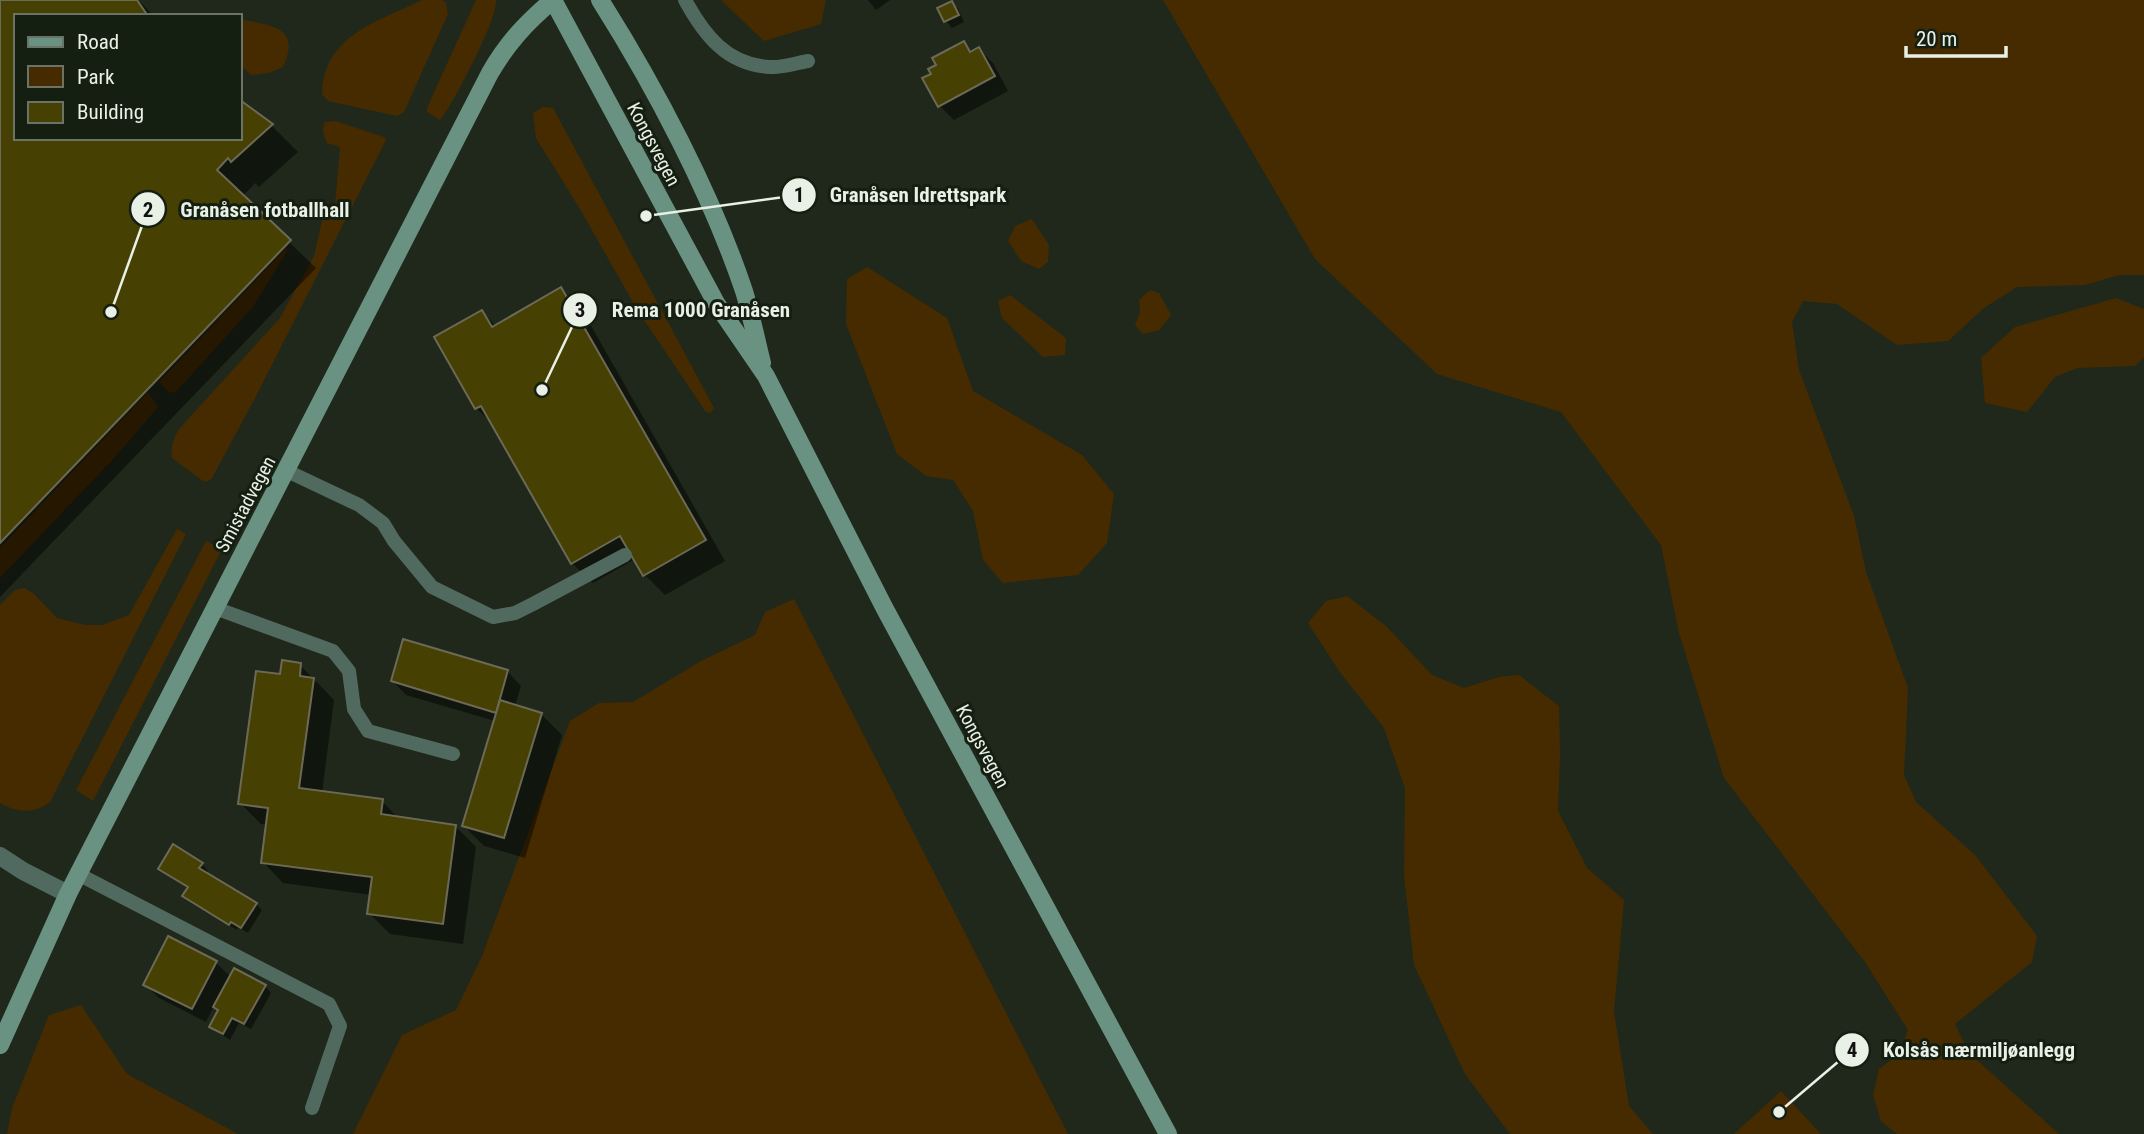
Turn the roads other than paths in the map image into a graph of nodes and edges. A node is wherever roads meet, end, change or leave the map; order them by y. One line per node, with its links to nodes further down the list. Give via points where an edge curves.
1 (553, 0): 5 (main road, Kongsvegen, via 716,303); 6 (main road, Smistadvegen, via 523,26 490,73)
2 (600, 0): 5 (main road, Kongsvegen, via 677,138 711,210 744,291)
3 (685, 0): 4 (lane, via 700,28 744,64 772,68)
4 (808, 61)
5 (766, 376): 15 (main road, Kongsvegen, via 885,609)
6 (287, 471): 7 (lane, via 359,505 383,523 432,587 493,617 515,613); 8 (main road, Smistadvegen)
7 (625, 555)
8 (215, 608): 9 (lane, via 333,651 349,671 354,709 368,731); 11 (main road, Smistadvegen)
9 (453, 754)
10 (0, 856): 12 (street)
11 (78, 874): 12 (main road, Smistadvegen); 14 (lane, via 329,1004 340,1026)
12 (68, 894): 13 (main road, Smistadvegen)
13 (0, 1045)
14 (312, 1108)
15 (1168, 1134)

